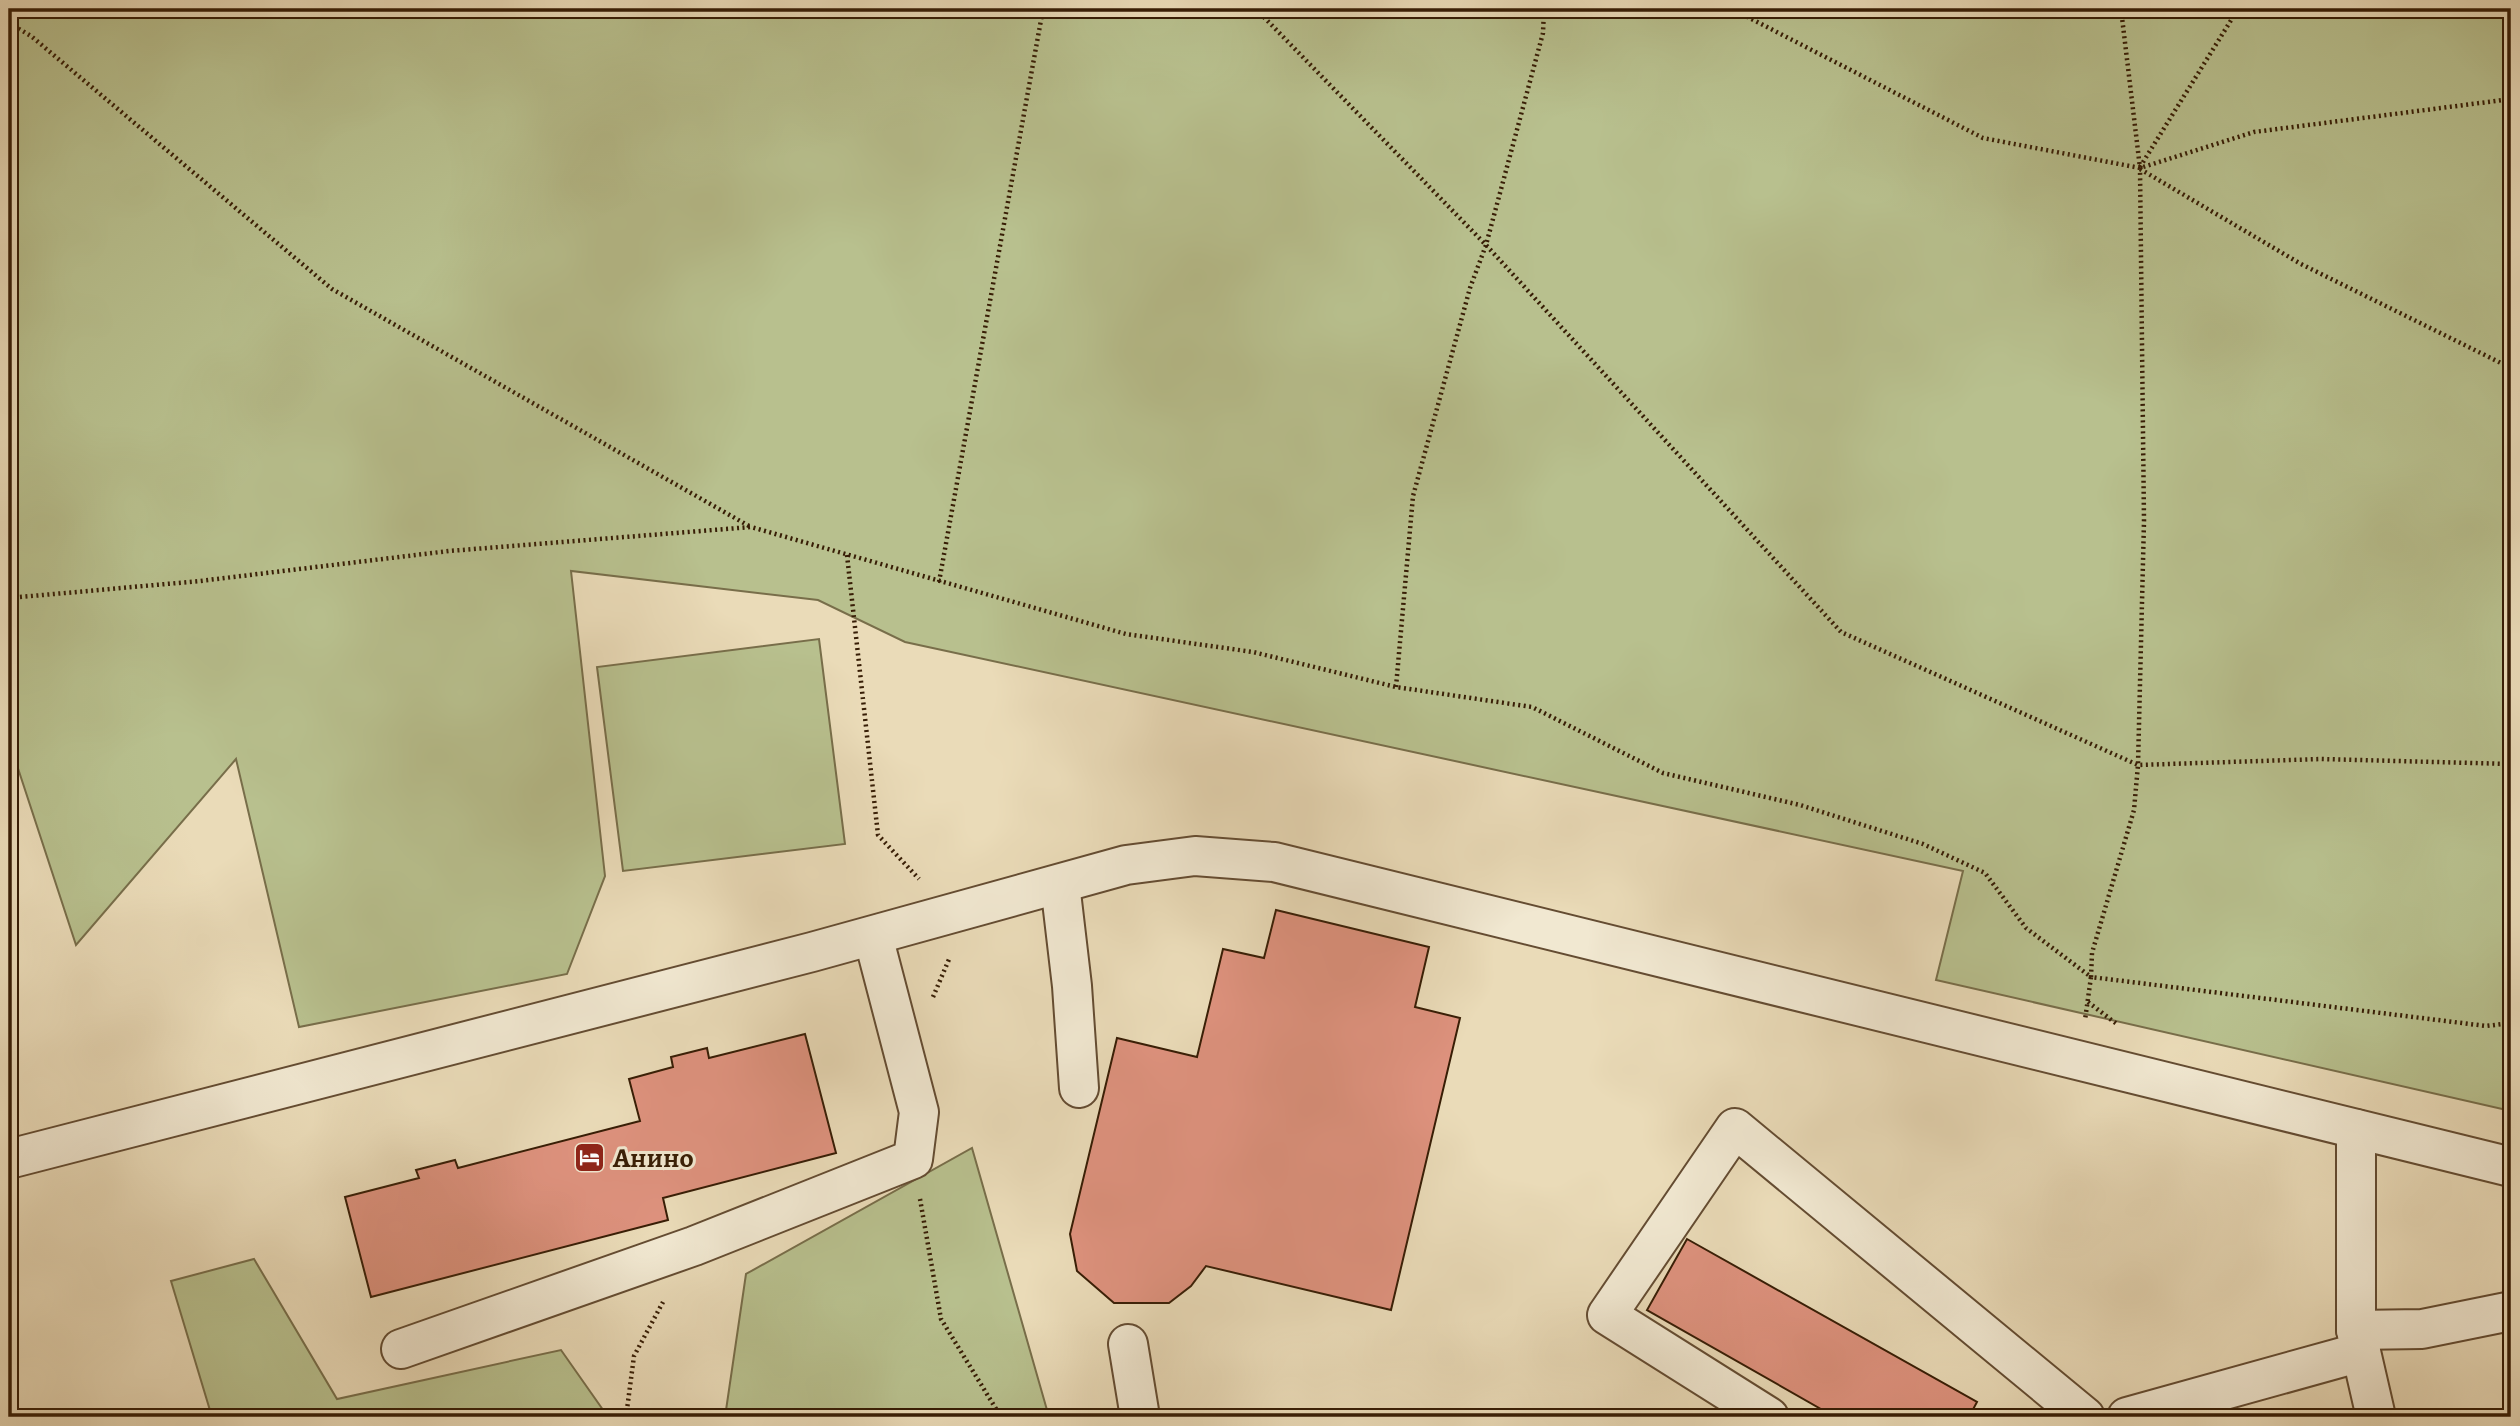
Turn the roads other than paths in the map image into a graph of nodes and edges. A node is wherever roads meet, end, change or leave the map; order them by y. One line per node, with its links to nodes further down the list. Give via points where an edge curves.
1 (1060, 884): 2 (street); 3 (street); 4 (street, via 1126,865 1195,856 1274,862)
2 (873, 936): 5 (street); 10 (street, via 919,1112 913,1159 694,1247)
3 (1079, 1088)
4 (2356, 1129): 6 (street); 8 (street)
5 (9, 1159)
6 (2511, 1167)
7 (2511, 1311): 8 (street)
8 (2359, 1341): 14 (street); 15 (street)
9 (1128, 1344): 11 (street)
10 (401, 1349)
11 (1140, 1417)
12 (1769, 1417): 13 (street, via 1607,1315 1735,1128)
13 (2085, 1417)
14 (2127, 1417)
15 (2376, 1417)

